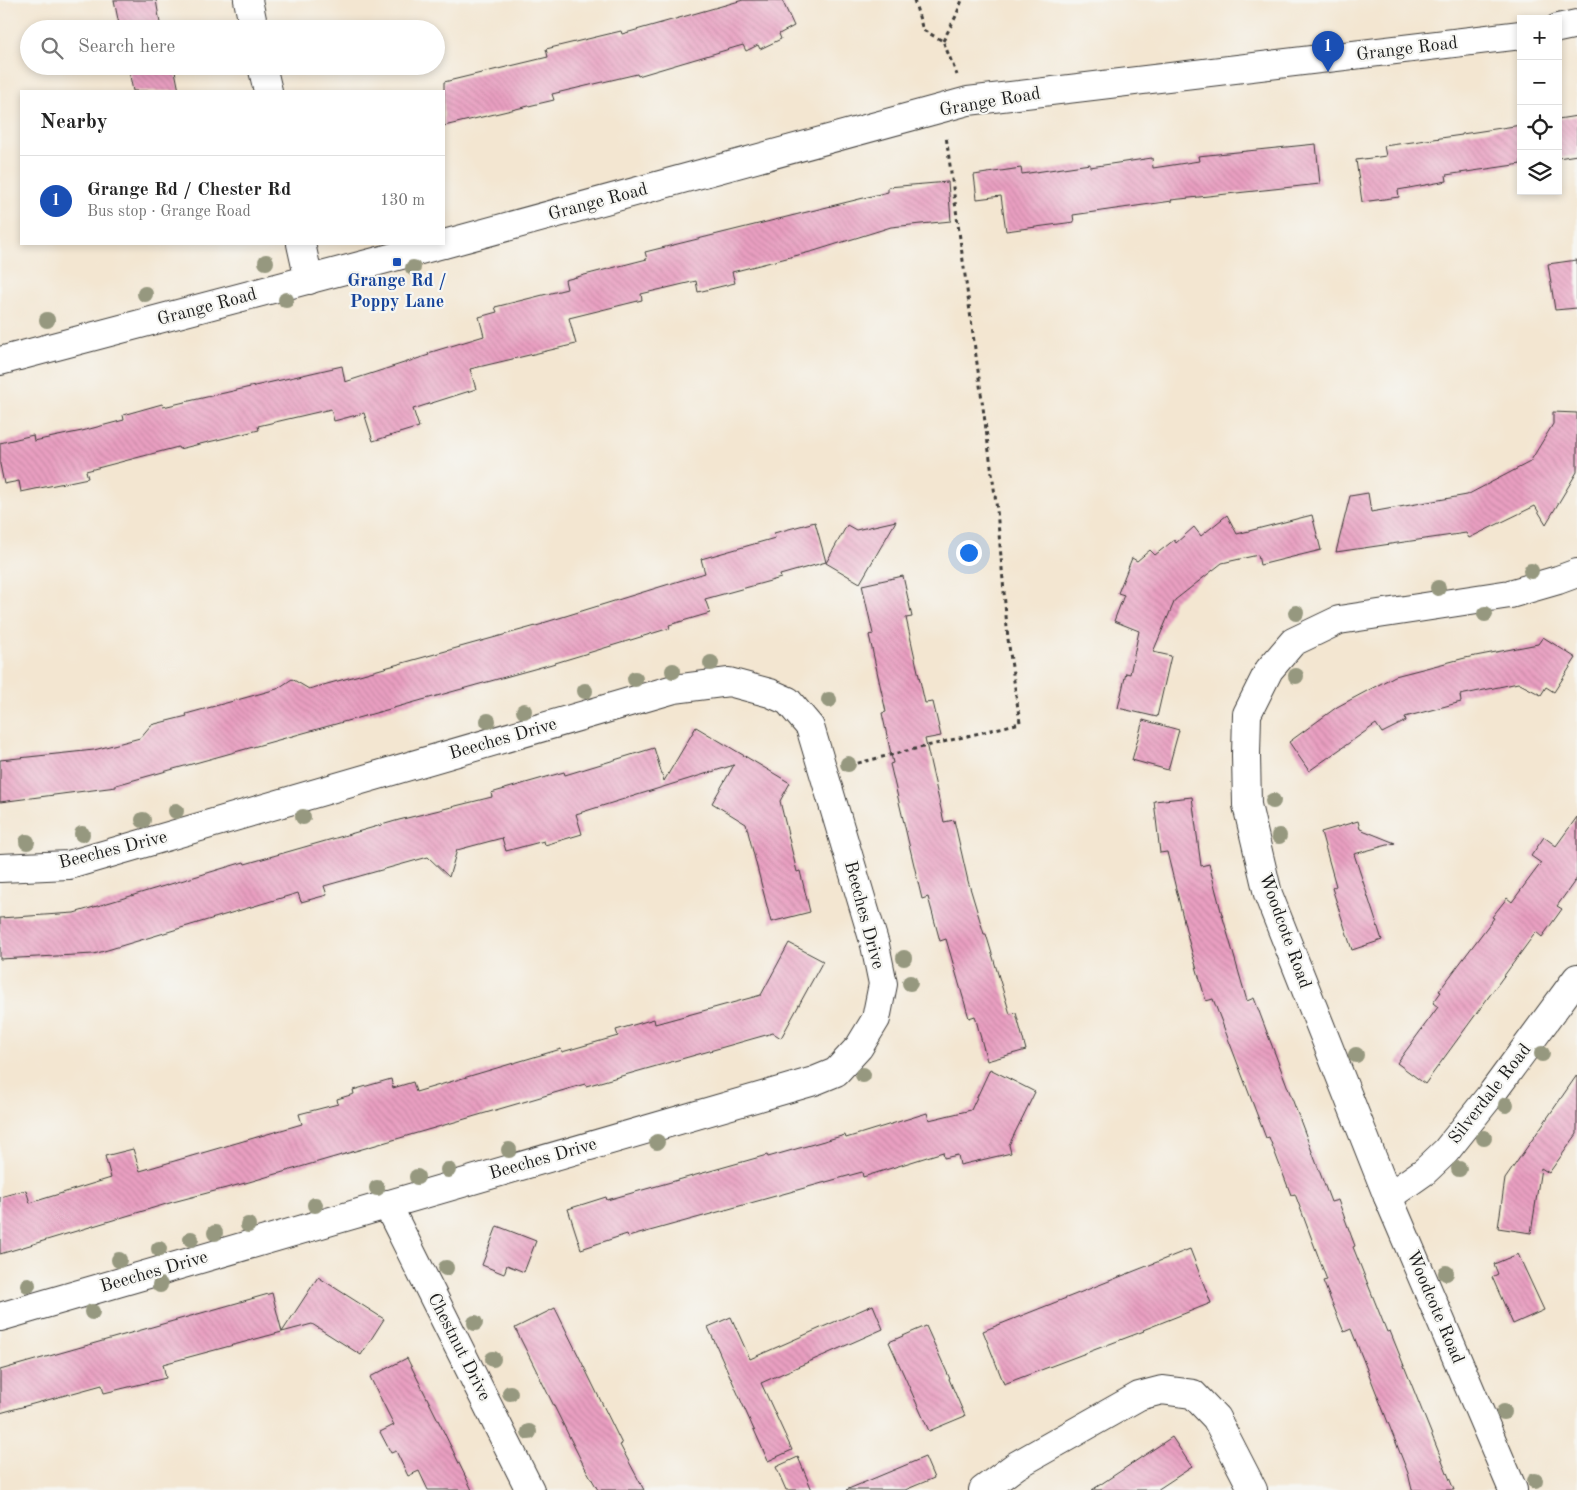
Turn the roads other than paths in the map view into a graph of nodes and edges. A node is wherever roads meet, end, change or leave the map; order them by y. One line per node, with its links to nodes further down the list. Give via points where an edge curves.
1 (248, 0): 2 (street)
2 (252, 20)
3 (1577, 24): 4 (street)
4 (1562, 27)
5 (1517, 35): 8 (street, Grange Road, via 955,105)
6 (264, 75): 7 (street)
7 (268, 90)
8 (445, 244)
9 (301, 245): 11 (street)
10 (440, 245): 11 (street, Grange Road)
11 (309, 280): 12 (street, Grange Road)
12 (0, 361)
13 (1577, 572): 16 (street, Woodcote Road, via 1510,594 1339,620 1293,642 1269,670 1247,714 1247,805 1268,894)
14 (0, 868): 17 (street, Beeches Drive, via 69,865 674,690 729,682 788,701 810,727 875,945 883,984 876,1019 859,1047 836,1072 814,1081)
15 (1577, 978): 16 (street, Silverdale Road, via 1446,1151 1425,1171)
16 (1388, 1197): 22 (street, Woodcote Road)
17 (387, 1204): 18 (street, Beeches Drive); 19 (street, Chestnut Drive)
18 (0, 1317)
19 (530, 1490)
20 (983, 1490): 21 (street, via 1017,1465 1139,1396 1162,1390 1193,1394 1216,1418)
21 (1253, 1490)
22 (1513, 1490)

